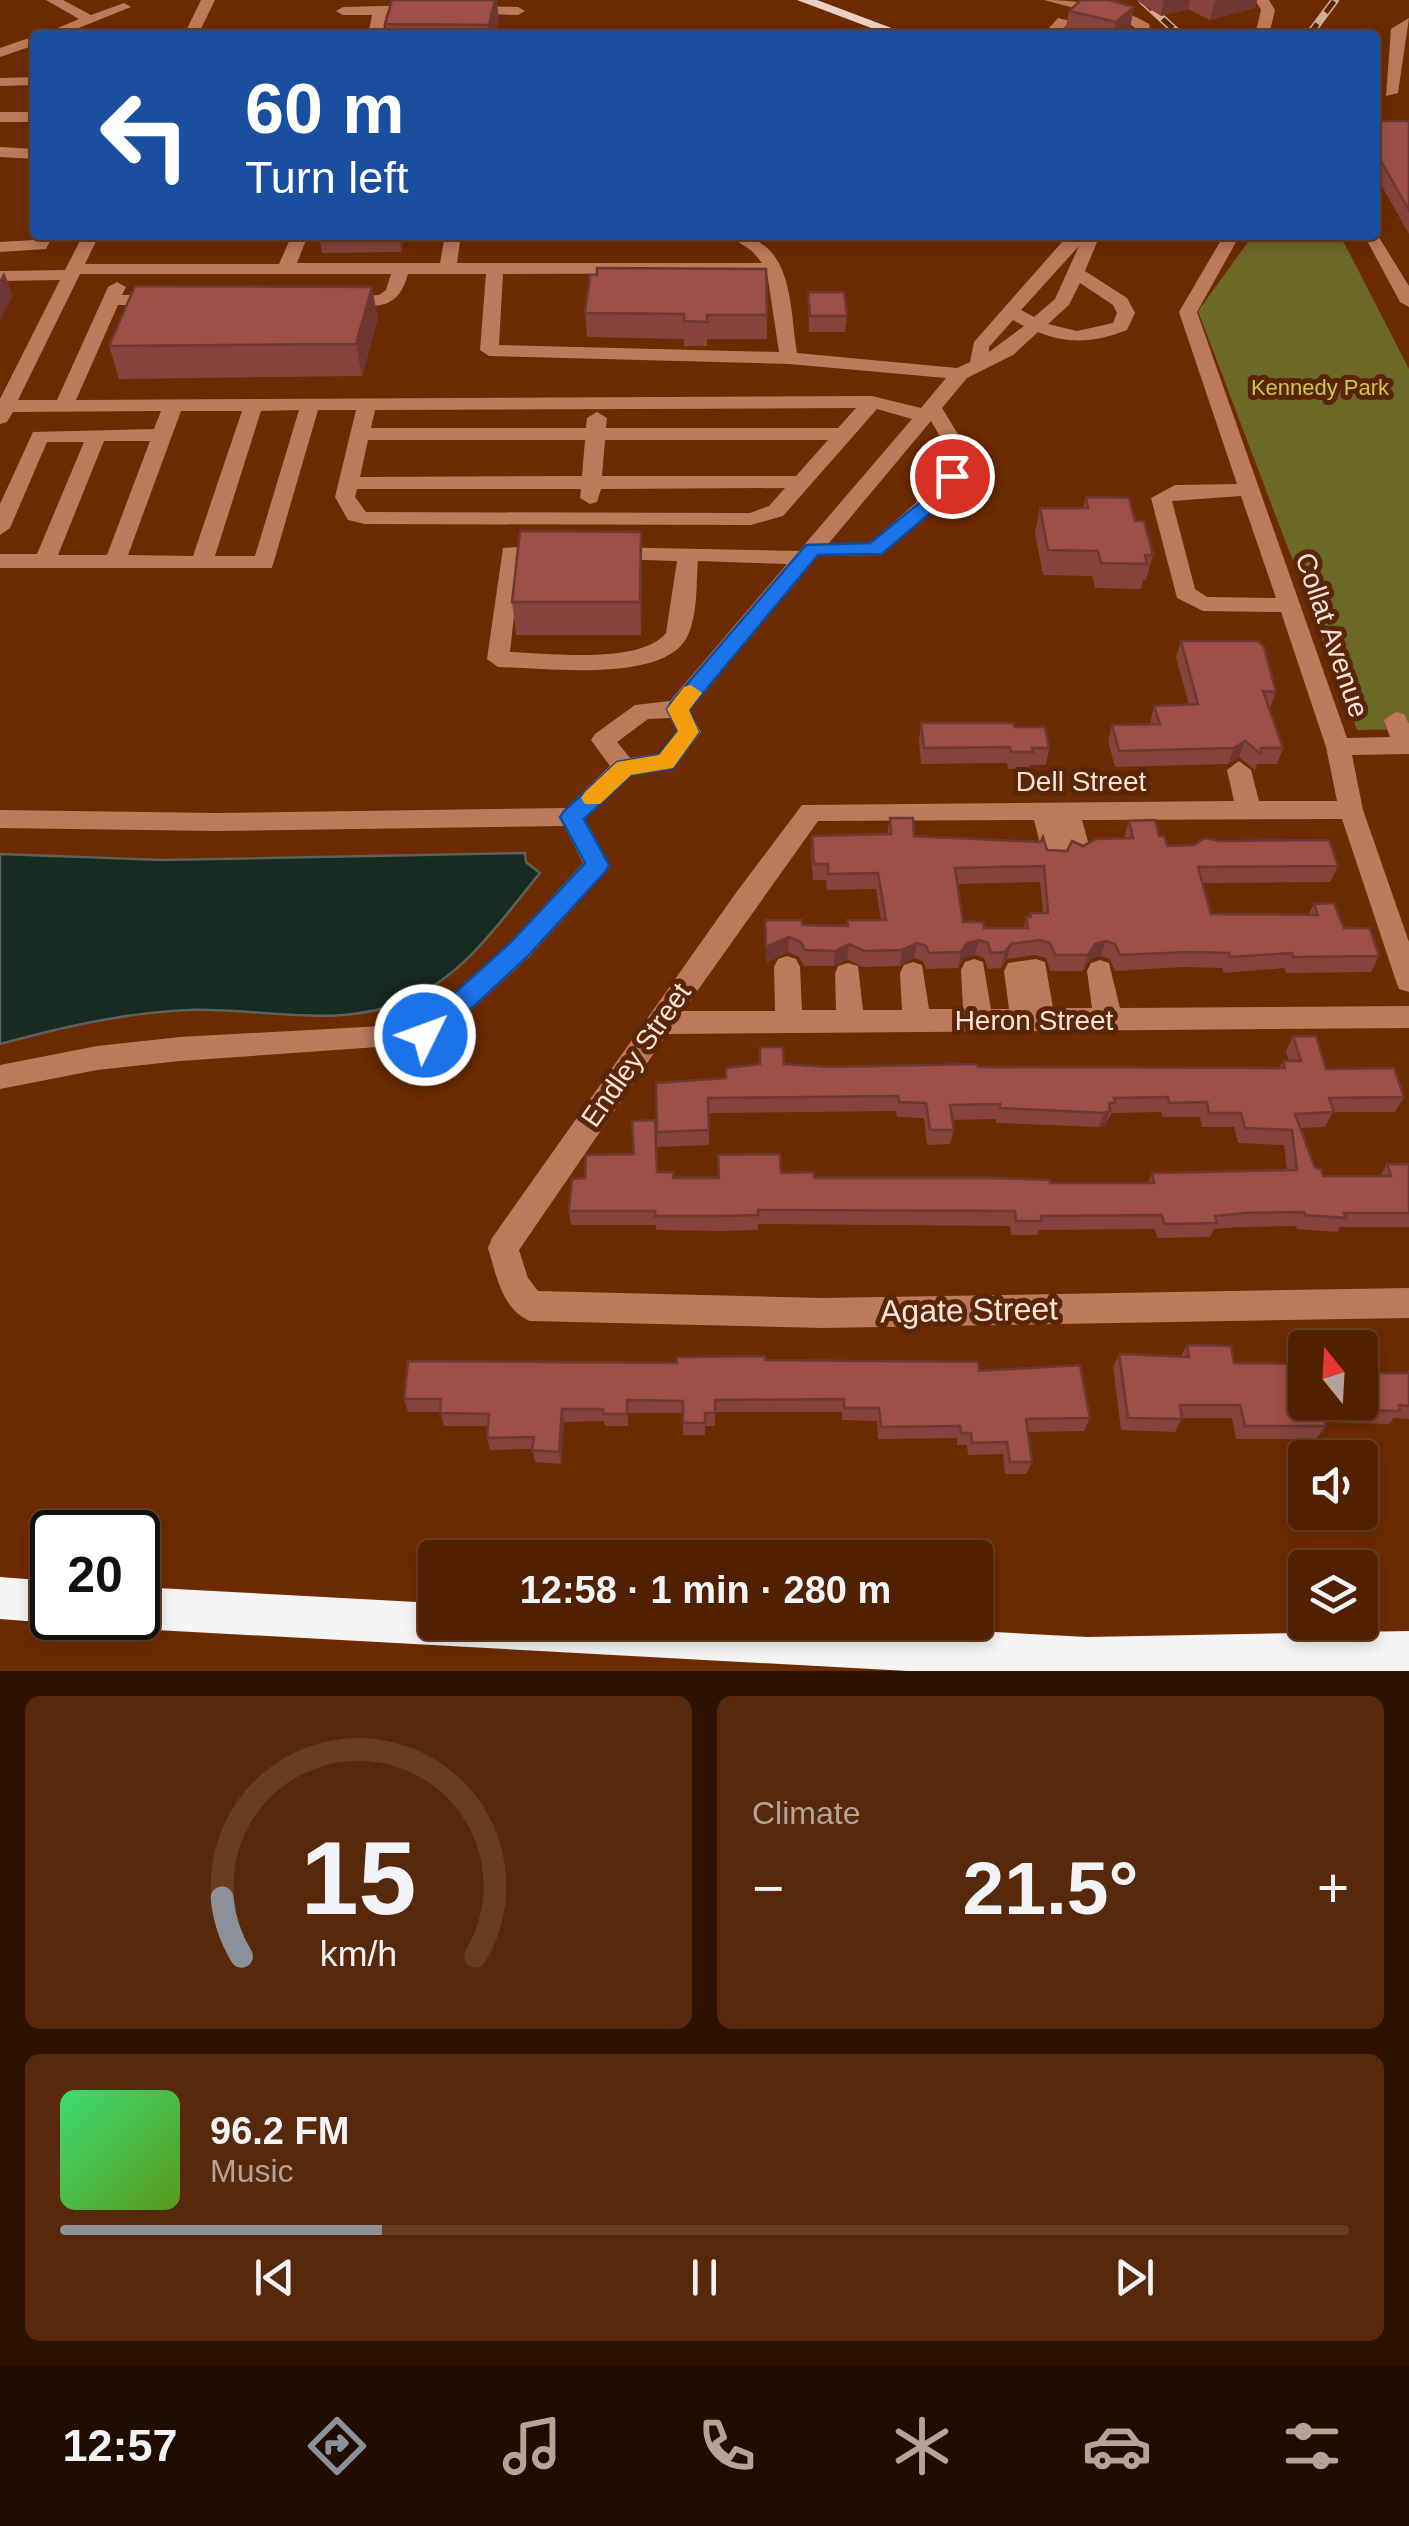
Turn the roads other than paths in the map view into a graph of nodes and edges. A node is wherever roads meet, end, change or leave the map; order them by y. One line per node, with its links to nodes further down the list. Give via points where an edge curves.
1 (52, 0): 10 (street)
2 (208, 0): 14 (street)
3 (804, 0): 16 (main road)
4 (1051, 0): 18 (street, via 1129,18)
5 (1262, 0): 19 (street, via 1268,10)
6 (124, 7): 10 (street)
7 (343, 11): 8 (street)
8 (380, 11): 9 (street); 15 (street)
9 (518, 11)
10 (90, 20): 13 (street)
11 (1063, 21): 17 (street)
12 (1409, 22): 26 (street, via 1398,29)
13 (62, 30)
14 (194, 30)
15 (376, 30)
16 (889, 30)
17 (1055, 30)
18 (1144, 30)
19 (1263, 30)
20 (30, 42): 21 (street)
21 (2, 51): 22 (street)
22 (30, 51)
23 (30, 81): 24 (street)
24 (0, 82)
25 (1409, 93): 26 (street)
26 (1383, 94)
27 (0, 117): 28 (street)
28 (30, 117)
29 (0, 152): 30 (street)
30 (30, 154)
31 (42, 240): 40 (street)
32 (88, 240): 47 (street)
33 (298, 240): 42 (street)
34 (452, 240): 44 (street)
35 (745, 240): 46 (street)
36 (1076, 240): 54 (street)
37 (1090, 240): 48 (street)
38 (1229, 240): 75 (street, Collat Avenue, via 1188,312)
39 (1375, 240): 53 (street)
40 (0, 247)
41 (125, 268): 42 (street); 47 (street); 50 (street)
42 (286, 268): 43 (street)
43 (401, 268): 44 (street); 52 (street, via 394,293 383,300)
44 (448, 268): 45 (street)
45 (495, 268): 46 (street); 56 (street, via 489,350)
46 (775, 268): 56 (street)
47 (72, 272): 49 (street); 66 (street)
48 (1077, 273): 55 (street, via 1063,302); 55 (street, via 1120,302 1126,313 1121,326 1095,337 1066,338)
49 (0, 276)
50 (111, 300): 51 (street); 63 (street)
51 (190, 300)
52 (328, 300)
53 (1409, 302)
54 (1010, 312): 55 (street); 57 (street)
55 (1036, 326): 57 (street, via 1006,351)
56 (789, 358): 57 (street)
57 (969, 367): 65 (street)
58 (872, 402): 59 (street); 65 (street); 70 (street)
59 (598, 404): 62 (street); 69 (street)
60 (253, 405): 61 (street); 64 (street); 83 (street)
61 (310, 405): 62 (street); 83 (street, via 264,562)
62 (368, 405): 68 (street)
63 (64, 406): 64 (street); 66 (street)
64 (173, 406): 67 (street)
65 (927, 411): 78 (street); 78 (street, via 960,454 936,499 875,550)
66 (3, 412)
67 (162, 434): 71 (street); 82 (street)
68 (360, 434): 69 (street); 74 (street)
69 (596, 434): 70 (street); 73 (street)
70 (844, 434): 72 (street)
71 (96, 435): 77 (street, via 40,436); 81 (street)
72 (802, 482): 73 (street); 76 (street, via 776,511 750,519)
73 (592, 483): 74 (street); 76 (street)
74 (348, 484): 76 (street, via 344,497 365,518)
75 (1250, 490): 84 (street, Collat Avenue); 84 (street, via 1175,491 1160,498 1185,593 1202,604)
76 (588, 518)
77 (0, 528)
78 (809, 553): 79 (street); 85 (street)
79 (688, 557): 79 (street, via 510,553 498,659 637,660 664,652 677,638)
80 (0, 561): 81 (street)
81 (44, 562): 82 (street)
82 (116, 562): 83 (street)
83 (202, 562)
84 (1290, 605): 88 (street, Collat Avenue)
85 (678, 709): 89 (street, via 689,732 666,762); 89 (street, via 643,711 603,740)
86 (1396, 720): 87 (street)
87 (1407, 745): 88 (street)
88 (1338, 747): 91 (street, Collat Avenue)
89 (624, 768): 96 (street)
90 (1239, 770): 94 (street)
91 (1351, 810): 94 (street, Dell Street); 106 (street, Collat Avenue)
92 (1056, 811): 93 (street, Dell Street); 95 (street, Dell Street); 99 (street)
93 (1128, 811): 94 (street, Dell Street); 98 (street)
94 (1249, 811)
95 (811, 812): 114 (street, Endley Street)
96 (572, 817): 97 (street); 115 (street, via 598,865 519,950 425,1035 164,1051)
97 (0, 819)
98 (1135, 837)
99 (1065, 852)
100 (787, 967): 112 (street)
101 (974, 970): 111 (street)
102 (1026, 970): 108 (street)
103 (1100, 971): 109 (street)
104 (913, 973): 110 (street)
105 (848, 974): 113 (street)
106 (1409, 981)
107 (1409, 1018): 109 (street, Heron Street)
108 (1032, 1020): 109 (street, Heron Street); 111 (street, Heron Street)
109 (1108, 1020)
110 (916, 1021): 111 (street, Heron Street); 113 (street, Heron Street)
111 (978, 1021)
112 (789, 1022): 113 (street, Heron Street); 114 (street, Heron Street)
113 (850, 1022)
114 (659, 1023): 117 (street, Endley Street, via 503,1248 514,1286)
115 (0, 1078)
116 (1409, 1303): 117 (street, Agate Street, via 822,1313)
117 (530, 1306)
118 (0, 1598): 119 (highway)
119 (30, 1600)
120 (160, 1609): 121 (highway, via 1086,1659)
121 (1409, 1653)

